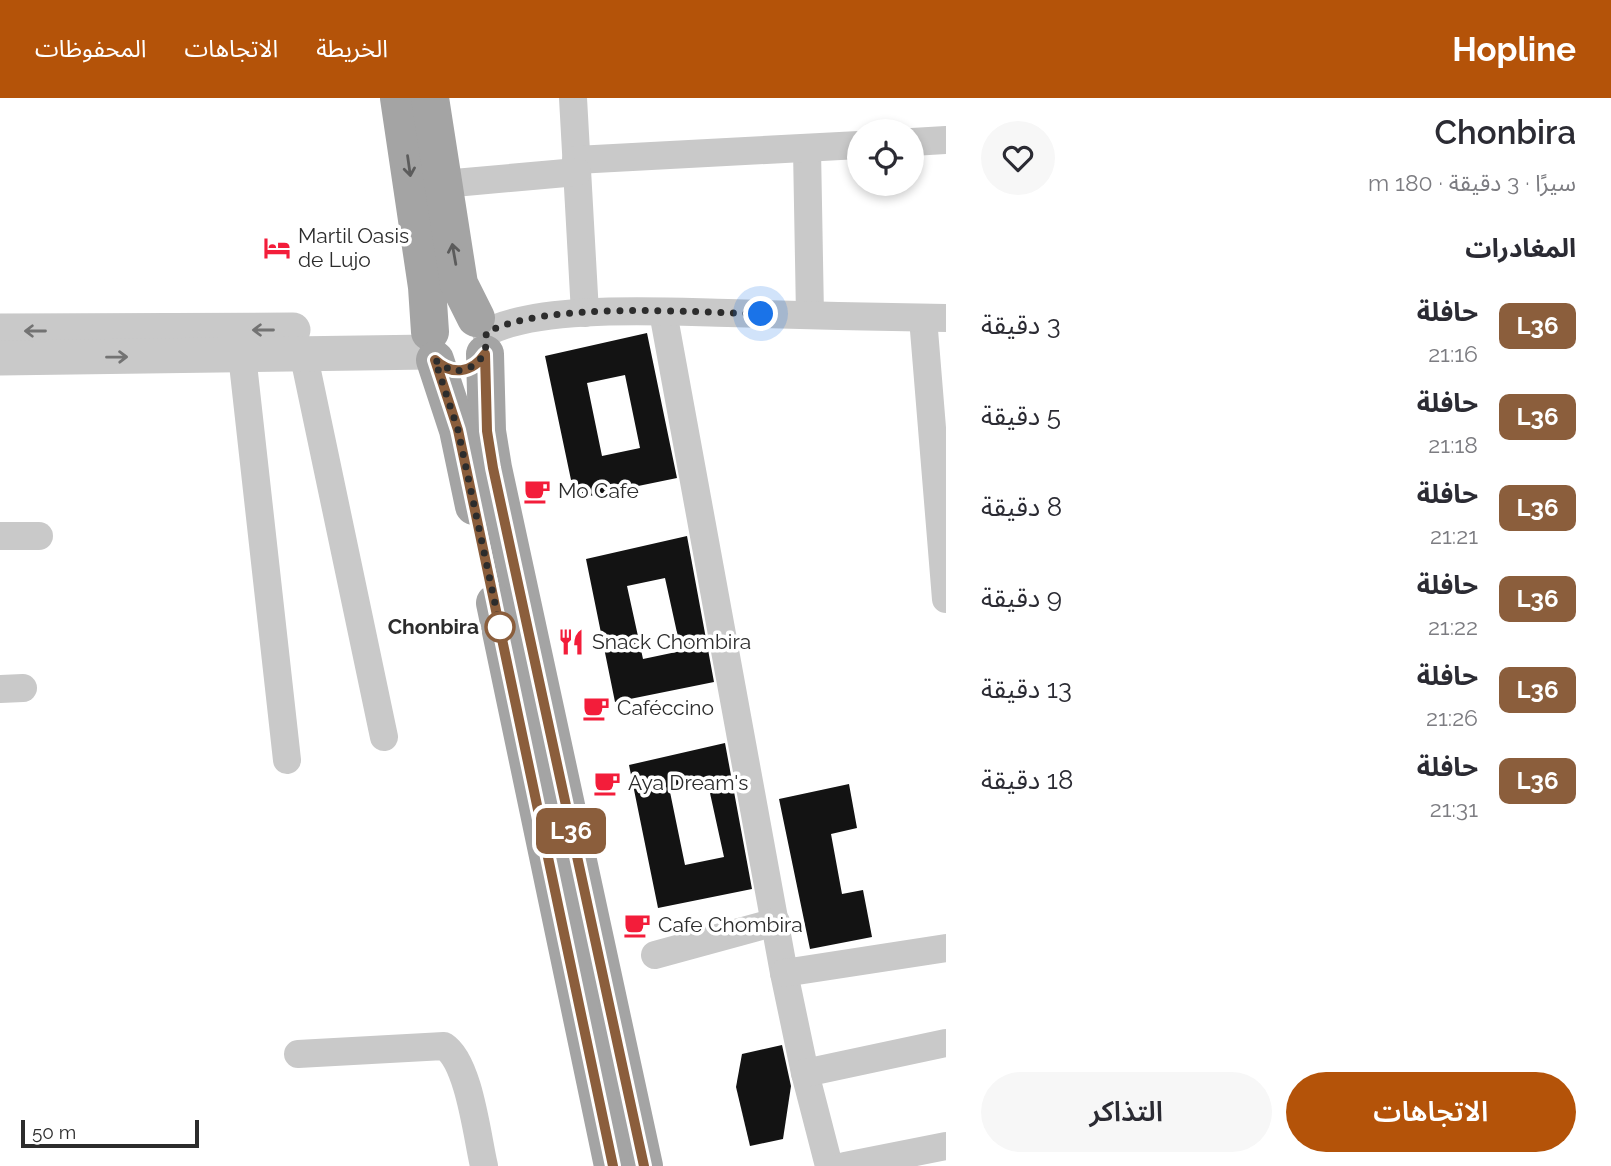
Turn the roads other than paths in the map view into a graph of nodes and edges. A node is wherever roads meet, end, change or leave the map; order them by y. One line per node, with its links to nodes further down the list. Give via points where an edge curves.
1 (399, 98): 16 (main road, one-way to 16)
2 (430, 98): 9 (main road)
3 (573, 98): 8 (street)
4 (946, 140): 5 (street)
5 (924, 141)
6 (847, 146): 7 (street)
7 (807, 149): 8 (street); 12 (street)
8 (576, 166): 9 (street); 11 (street)
9 (443, 184): 15 (main road, one-way to 9, via 459,284)
10 (663, 312): 11 (street); 12 (street); 25 (street)
11 (585, 313): 15 (street, via 514,322)
12 (810, 315): 13 (street)
13 (934, 318): 22 (street)
14 (0, 331): 16 (street, one-way to 14, via 407,329)
15 (482, 335): 16 (main road, via 468,313 449,313 434,323); 16 (main road, via 471,368 462,371 442,367); 35 (main road, via 493,468)
16 (431, 344): 17 (street); 34 (main road, via 458,430)
17 (303, 352): 18 (street); 23 (street)
18 (242, 355): 19 (street, one-way to 18); 24 (street)
19 (0, 358)
20 (0, 536): 21 (street)
21 (39, 536)
22 (946, 599)
23 (384, 737)
24 (287, 760)
25 (776, 922): 27 (street); 28 (street)
26 (946, 948): 28 (street)
27 (655, 955)
28 (784, 973): 31 (street)
29 (946, 1042): 31 (street)
30 (298, 1054): 33 (street, via 444,1046 455,1053 462,1072)
31 (805, 1073): 36 (street)
32 (946, 1146): 37 (street)
33 (484, 1166)
34 (612, 1166)
35 (645, 1166)
36 (829, 1166)
37 (845, 1166)

